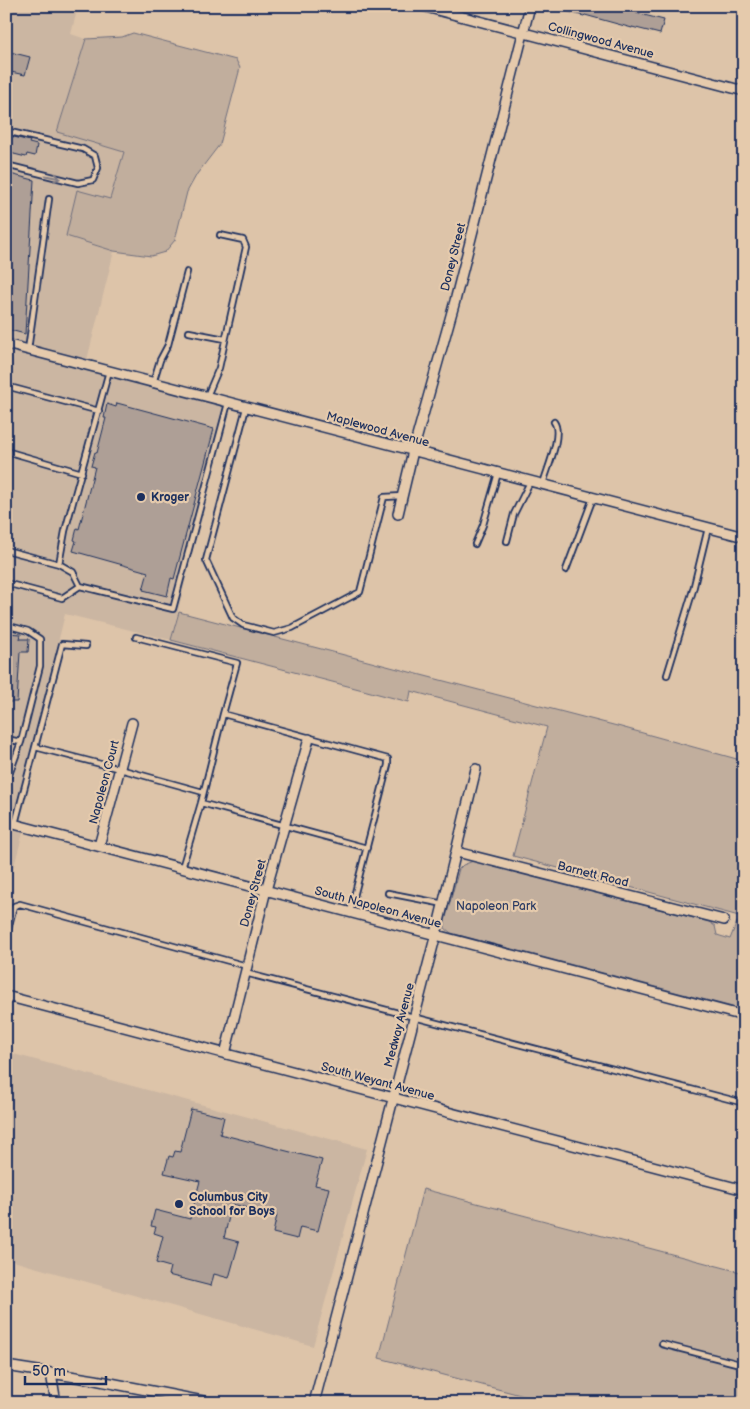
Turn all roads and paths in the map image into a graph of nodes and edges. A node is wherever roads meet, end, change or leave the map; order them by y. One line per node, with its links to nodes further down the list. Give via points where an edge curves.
1 (422, 6): 3 (street, Collingwood Avenue)
2 (530, 6): 3 (street, Doney Street)
3 (523, 33): 4 (street, Collingwood Avenue); 22 (street, Doney Street)
4 (744, 91)
5 (6, 131): 6 (lane, one-way to 5, via 78,182 93,180 98,168 95,156 83,149)
6 (6, 165)
7 (49, 199): 13 (lane)
8 (220, 235): 11 (lane, via 243,240 246,247)
9 (187, 272): 15 (lane, via 168,345)
10 (189, 332): 11 (lane)
11 (225, 339): 17 (lane, via 219,368)
12 (6, 344): 13 (street, Maplewood Avenue)
13 (28, 350): 14 (street, Maplewood Avenue)
14 (109, 371): 15 (street, Maplewood Avenue); 20 (lane)
15 (153, 383): 17 (street, Maplewood Avenue)
16 (6, 386): 20 (lane)
17 (207, 398): 18 (street, Maplewood Avenue)
18 (228, 403): 19 (street, Maplewood Avenue); 39 (lane, via 173,609)
19 (246, 408): 22 (street, Maplewood Avenue); 28 (lane, via 206,560 233,618 243,625 274,633 292,628 360,592 384,497)
20 (99, 411): 24 (lane)
21 (554, 422): 27 (lane, via 558,435)
22 (413, 451): 25 (street, Maplewood Avenue); 28 (street, Doney Street)
23 (6, 452): 24 (lane)
24 (82, 473): 36 (lane)
25 (498, 473): 26 (street, Maplewood Avenue); 34 (lane)
26 (530, 482): 27 (street, Maplewood Avenue); 33 (lane, via 514,514)
27 (542, 485): 29 (street, Maplewood Avenue)
28 (403, 496): 30 (street, Doney Street)
29 (593, 498): 31 (street, Maplewood Avenue); 37 (lane)
30 (398, 514)
31 (708, 528): 32 (street, Maplewood Avenue); 43 (lane)
32 (744, 537)
33 (506, 541)
34 (475, 544)
35 (6, 550): 36 (lane)
36 (59, 564): 39 (lane, via 74,572)
37 (566, 570)
38 (6, 583): 39 (lane, via 62,598)
39 (80, 586)
40 (6, 624): 48 (lane, via 40,639 40,666)
41 (136, 637): 44 (lane, via 237,663)
42 (86, 646): 49 (lane, via 62,644)
43 (667, 675)
44 (223, 714): 47 (lane); 53 (lane)
45 (132, 723): 50 (street, Napoleon Court)
46 (6, 739): 48 (lane)
47 (309, 739): 56 (street, Doney Street); 58 (lane, via 388,760)
48 (21, 742): 52 (lane)
49 (35, 747): 50 (lane); 55 (lane)
50 (120, 768): 53 (lane); 57 (street, Napoleon Court)
51 (476, 769): 59 (street, Medway Avenue)
52 (7, 781)
53 (203, 792): 54 (lane)
54 (200, 803): 56 (lane); 60 (lane)
55 (9, 824): 57 (street, South Napoleon Avenue)
56 (285, 825): 58 (lane); 61 (street, Doney Street)
57 (99, 846): 60 (street, South Napoleon Avenue)
58 (367, 848): 64 (lane)
59 (457, 852): 63 (street, Medway Avenue); 65 (street, Barnett Road)
60 (182, 868): 61 (street, South Napoleon Avenue)
61 (266, 890): 64 (street, South Napoleon Avenue); 68 (street, Doney Street)
62 (388, 893): 63 (lane)
63 (444, 904): 66 (street, Medway Avenue)
64 (350, 912): 66 (street, South Napoleon Avenue)
65 (724, 920)
66 (436, 934): 70 (street, Medway Avenue); 71 (street, South Napoleon Avenue)
67 (6, 937): 68 (lane, via 14,906 20,904)
68 (246, 970): 70 (lane); 72 (street, Doney Street)
69 (6, 996): 72 (street, South Weyant Avenue)
70 (414, 1016): 73 (street, Medway Avenue); 74 (lane)
71 (744, 1016)
72 (225, 1054): 73 (street, South Weyant Avenue)
73 (392, 1097): 75 (street, South Weyant Avenue); 83 (street, Medway Avenue)
74 (744, 1103)
75 (744, 1190)
76 (662, 1344): 77 (lane)
77 (744, 1365)
78 (6, 1366): 79 (street)
79 (51, 1373): 80 (street); 81 (street)
80 (176, 1399): 82 (street)
81 (56, 1403)
82 (213, 1403)
83 (314, 1403)

